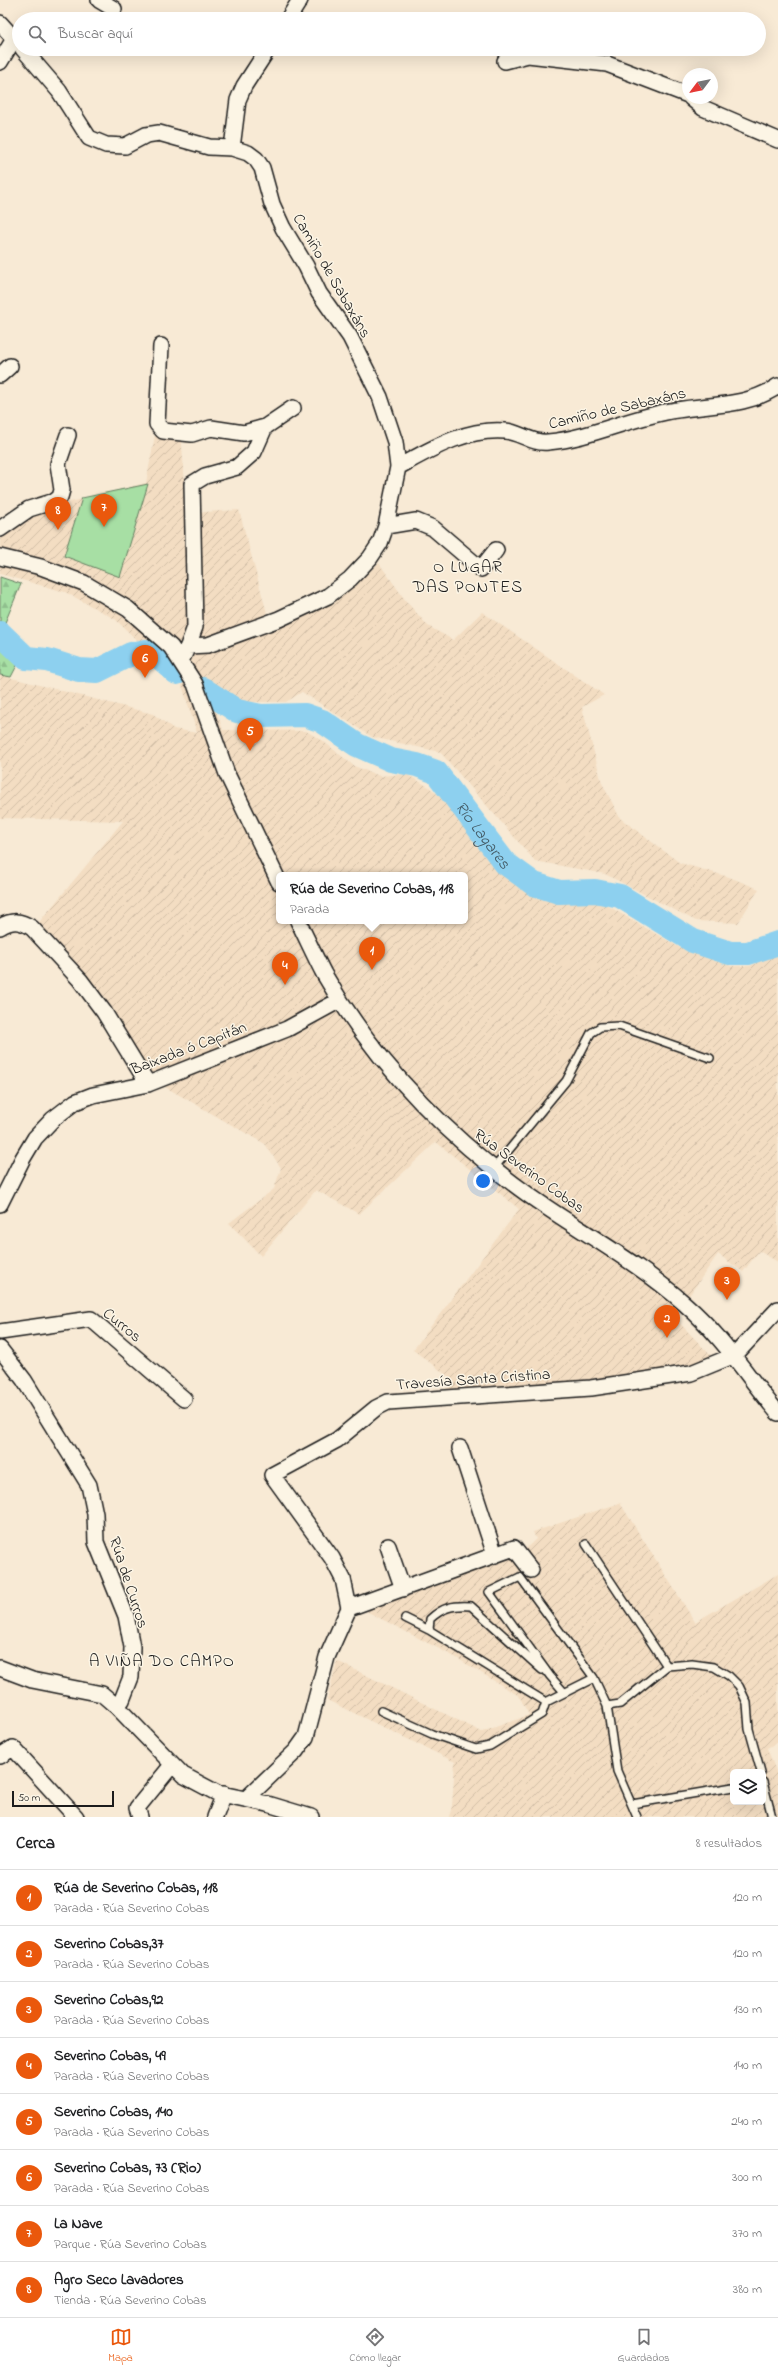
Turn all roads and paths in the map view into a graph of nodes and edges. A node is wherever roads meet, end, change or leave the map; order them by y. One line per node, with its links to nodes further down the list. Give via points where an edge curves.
1 (99, 0): 3 (street)
2 (300, 0): 4 (street)
3 (114, 10)
4 (292, 12)
5 (0, 23): 6 (street, Camiño de Sabaxáns)
6 (12, 37)
7 (12, 54): 13 (street)
8 (29, 56): 17 (street, Camiño de Sabaxáns, via 59,91 89,138 106,145 126,146 146,135 159,133 209,147)
9 (263, 56): 17 (street, via 238,100)
10 (524, 56): 12 (street)
11 (537, 56): 14 (street, via 607,64)
12 (505, 61)
13 (0, 62)
14 (682, 93)
15 (698, 104): 16 (street)
16 (778, 140)
17 (232, 148): 23 (street, Camiño de Sabaxáns, via 248,153 259,164 283,228 319,293 350,337 380,398 395,442)
18 (161, 346): 21 (street, via 157,424 163,431 192,434 210,428 244,433)
19 (778, 386): 23 (street, Camiño de Sabaxáns, via 750,401 659,412 571,439 546,443 528,440 505,431 473,433 446,441)
20 (293, 408): 21 (street)
21 (265, 427): 28 (street, via 254,452 237,467 205,476 192,484 195,627)
22 (68, 435): 25 (street, via 58,464 62,490 60,497 29,509)
23 (398, 467): 24 (street, Camiño de Sabaxáns)
24 (386, 526): 26 (street, via 416,521 433,528 481,569); 28 (street, Camiño de Sabaxáns, via 380,544 370,558 350,579 328,596 249,631 208,645)
25 (0, 529)
26 (496, 550)
27 (0, 557): 29 (street, via 60,573 107,595 150,627)
28 (188, 646): 29 (street)
29 (181, 661): 30 (street, via 195,684 227,774)
30 (276, 876)
31 (300, 924): 33 (street, Rúa Severino Cobas)
32 (0, 927): 35 (street, via 16,921 24,922 32,928 80,980 104,1012)
33 (340, 1000): 35 (street, Baixada ó Capitán, via 287,1029); 36 (street, Rúa Severino Cobas, via 371,1047 416,1100 449,1132)
34 (710, 1058): 36 (lane, via 619,1026 600,1027 592,1033 566,1081)
35 (148, 1084): 37 (street, Baixada ó Capitán, via 93,1095 68,1107 44,1128 28,1147)
36 (494, 1168): 41 (street, Rúa Severino Cobas, via 553,1212 658,1282 707,1324)
37 (0, 1204)
38 (778, 1309): 41 (street)
39 (0, 1332): 42 (street, Curros, via 91,1319)
40 (0, 1349): 60 (street, Rúa de Curros, via 24,1380 89,1485 95,1514 96,1542 126,1616 132,1647 131,1677)
41 (734, 1355): 43 (street, Rúa Severino Cobas); 50 (street, Travesía Santa Cristina, via 691,1373 591,1388 388,1402 376,1408 337,1440 272,1475 332,1558 343,1579)
42 (184, 1399)
43 (778, 1413)
44 (460, 1448): 47 (street)
45 (586, 1544): 53 (lane)
46 (388, 1546): 49 (street)
47 (495, 1555): 48 (street, via 514,1548); 49 (street)
48 (531, 1570)
49 (403, 1589): 50 (street)
50 (349, 1608): 68 (street, via 327,1657 306,1737 296,1751)
51 (405, 1618): 52 (lane)
52 (429, 1630): 55 (lane, via 430,1619 440,1610 456,1605 471,1606); 58 (lane)
53 (666, 1666): 59 (lane, via 620,1704); 64 (lane, via 692,1664 714,1667 739,1686 747,1703 749,1730)
54 (0, 1668): 60 (street, via 32,1680 102,1694)
55 (550, 1676): 56 (lane, via 489,1592 520,1577); 57 (lane)
56 (594, 1678): 57 (lane); 59 (lane)
57 (564, 1692): 58 (lane)
58 (546, 1702): 61 (lane, via 542,1714 490,1746 476,1749 432,1734)
59 (607, 1706): 69 (lane, via 617,1772)
60 (117, 1707): 63 (street)
61 (381, 1711)
62 (0, 1756): 70 (street, via 13,1748)
63 (172, 1765): 67 (street, via 182,1775); 71 (street, via 154,1790 139,1804 137,1808)
64 (760, 1769)
65 (730, 1788): 69 (lane)
66 (766, 1793): 75 (lane)
67 (224, 1794): 68 (street); 72 (street)
68 (247, 1798): 73 (street)
69 (632, 1804): 74 (lane)
70 (76, 1817)
71 (140, 1817)
72 (215, 1817)
73 (310, 1817)
74 (637, 1817)
75 (772, 1817)

